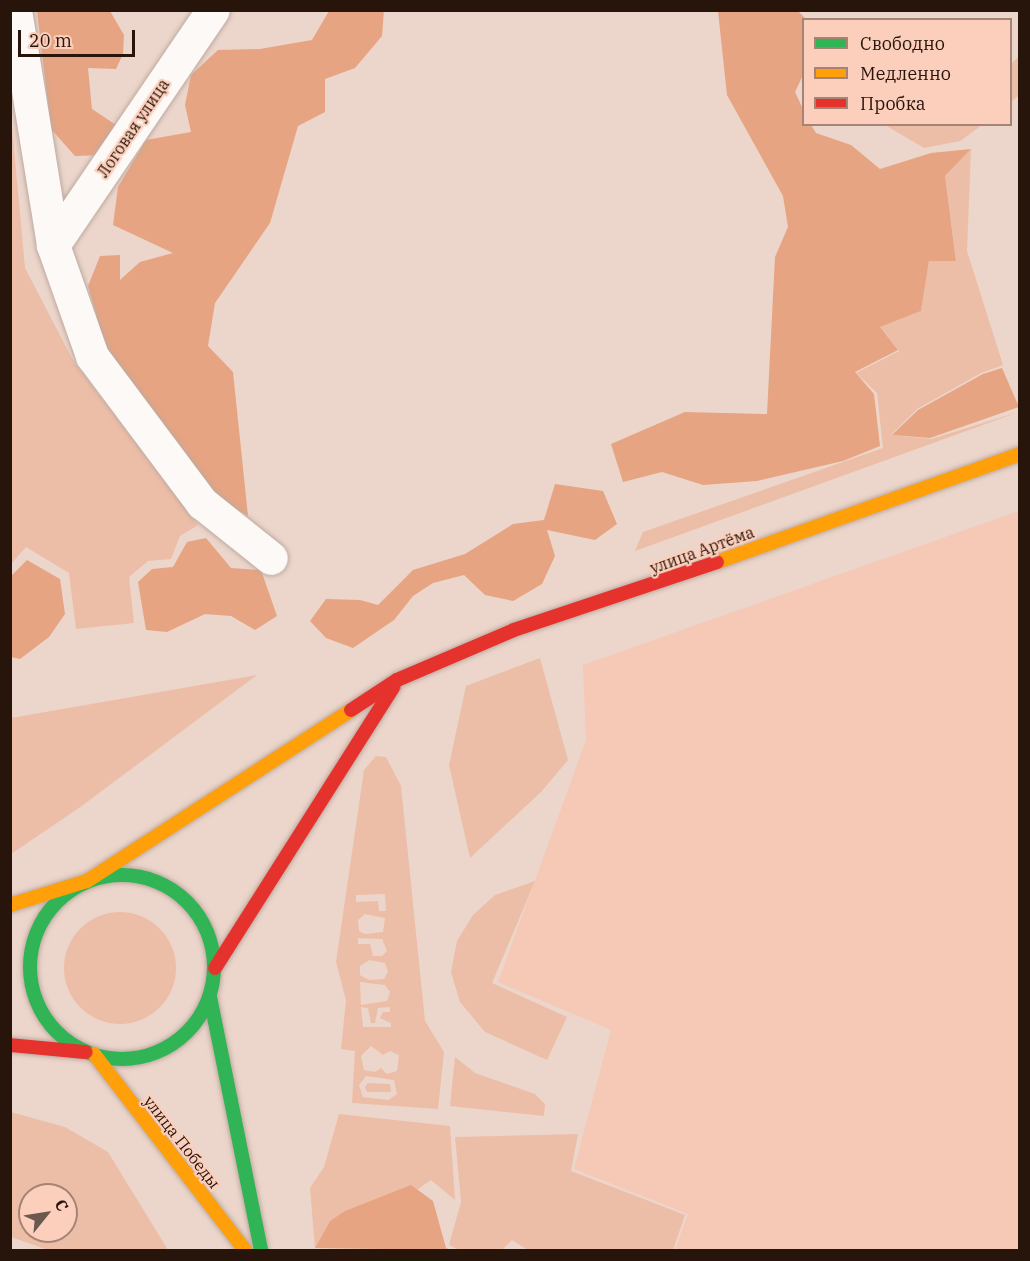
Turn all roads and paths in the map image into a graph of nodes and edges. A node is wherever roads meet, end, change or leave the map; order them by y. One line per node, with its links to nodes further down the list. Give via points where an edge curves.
1 (15, 10): 3 (street)
2 (213, 10): 3 (street, Логовая улица)
3 (53, 244): 5 (street, via 92,356 202,503)
4 (1020, 454): 6 (street, улица Артёма, via 622,596 514,630)
5 (271, 558)
6 (397, 680): 7 (street, улица Артёма); 9 (street)
7 (87, 881): 8 (street); 9 (street, via 119,874 140,877 179,893 198,914 211,940); 12 (street, via 60,898 40,923 31,954 32,985 44,1016 65,1039)
8 (10, 905)
9 (215, 968): 10 (street)
10 (210, 997): 12 (street, via 196,1022 176,1042 150,1055 122,1059); 14 (street)
11 (10, 1045): 12 (street)
12 (91, 1053): 13 (street, улица Победы)
13 (245, 1251)
14 (261, 1251)

